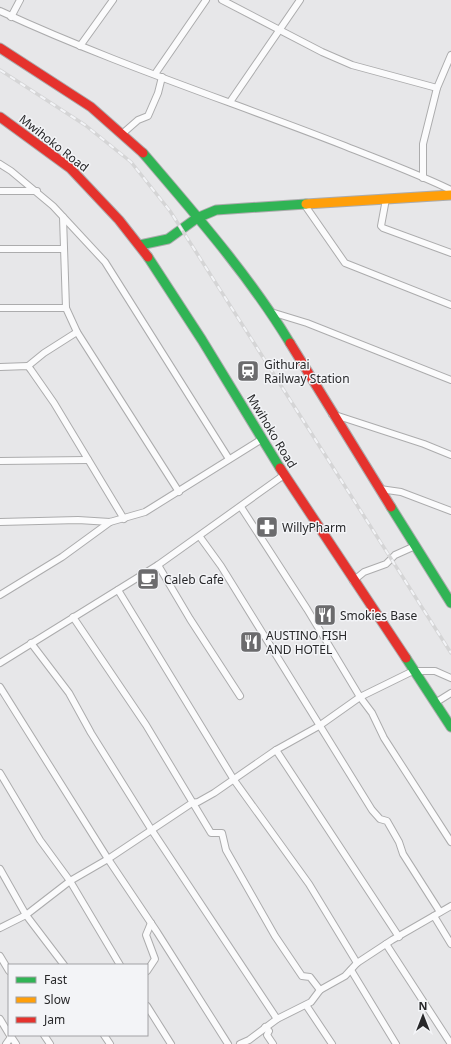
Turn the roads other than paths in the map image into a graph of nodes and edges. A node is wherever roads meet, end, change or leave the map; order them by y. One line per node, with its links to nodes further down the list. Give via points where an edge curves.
1 (20, 0): 7 (street)
2 (113, 0): 9 (street)
3 (206, 0): 12 (street)
4 (222, 0): 8 (street)
5 (300, 0): 8 (street)
6 (0, 12): 7 (street)
7 (11, 17): 9 (street)
8 (280, 30): 14 (street, via 352,65); 15 (street)
9 (80, 46): 12 (street)
10 (0, 48): 17 (street, via 92,107)
11 (451, 55): 14 (street)
12 (155, 74): 13 (street)
13 (162, 77): 15 (street); 17 (street, via 148,116 138,120)
14 (438, 88): 19 (street, via 423,144)
15 (230, 102): 19 (street)
16 (0, 117): 28 (street, Mwihoko Road, via 70,168 120,220)
17 (122, 134): 27 (street, via 137,147)
18 (0, 164): 22 (street)
19 (424, 178): 20 (street)
20 (451, 190)
21 (0, 191): 22 (street)
22 (37, 191): 26 (street)
23 (451, 195): 24 (street)
24 (386, 199): 25 (street); 31 (street, via 381,221 383,228)
25 (304, 204): 27 (street, via 223,209); 32 (street, via 345,263)
26 (63, 217): 30 (street); 43 (street, via 105,262)
27 (198, 218): 28 (street, via 168,239); 35 (street, via 219,241)
28 (140, 245): 41 (street, Mwihoko Road)
29 (0, 249): 30 (street)
30 (64, 249): 34 (street)
31 (451, 253)
32 (451, 305)
33 (0, 308): 34 (street)
34 (66, 308): 36 (street)
35 (271, 312): 39 (street, via 307,323); 40 (street)
36 (77, 332): 37 (street); 48 (street)
37 (28, 366): 38 (street); 44 (street, via 54,402)
38 (0, 367)
39 (451, 380)
40 (332, 414): 42 (street); 47 (street)
41 (262, 439): 43 (street); 46 (street, Mwihoko Road)
42 (451, 455)
43 (229, 459): 48 (street)
44 (88, 460): 45 (street); 51 (street)
45 (0, 462)
46 (284, 475): 49 (street); 57 (street, Mwihoko Road)
47 (380, 489): 50 (street, via 401,492); 55 (street)
48 (179, 492): 51 (street, via 145,512)
49 (241, 507): 54 (street); 69 (street)
50 (451, 511)
51 (124, 519): 52 (street)
52 (110, 522): 53 (street, via 78,520); 59 (street, via 62,557)
53 (1, 523)
54 (200, 537): 56 (street); 71 (street, via 221,566)
55 (415, 546): 57 (street); 60 (street)
56 (158, 565): 58 (street); 68 (street)
57 (353, 580): 64 (street, Mwihoko Road)
58 (118, 590): 61 (street); 75 (street)
59 (0, 595)
60 (451, 603)
61 (73, 617): 62 (street); 76 (street, via 146,725)
62 (31, 643): 63 (street); 77 (street, via 69,693)
63 (0, 663)
64 (413, 671): 65 (street, via 435,671); 69 (street); 70 (street, Mwihoko Road)
65 (451, 678)
66 (0, 687): 79 (street)
67 (451, 693): 70 (street)
68 (240, 696)
69 (360, 697): 71 (street); 78 (street)
70 (434, 702): 72 (street, Mwihoko Road)
71 (319, 726): 73 (street); 83 (street, via 372,810 380,819 387,821)
72 (451, 727)
73 (276, 750): 75 (street); 87 (street)
74 (0, 773): 81 (street, via 40,840)
75 (234, 780): 76 (street, via 198,802); 91 (street, via 309,884)
76 (192, 803): 77 (street); 97 (street, via 212,833 222,833 226,850 275,936 302,976 310,977)
77 (151, 829): 79 (street); 101 (street)
78 (451, 842)
79 (108, 859): 81 (street); 85 (street)
80 (0, 869): 84 (street)
81 (70, 881): 84 (street); 93 (street)
82 (451, 906): 83 (street)
83 (437, 914): 87 (street); 89 (street)
84 (26, 915): 86 (street); 92 (street)
85 (151, 923): 95 (street, via 146,935 155,959); 105 (street)
86 (0, 928)
87 (399, 937): 88 (street)
88 (386, 944): 91 (street); 110 (street)
89 (451, 944)
90 (0, 956): 94 (street)
91 (357, 963): 96 (street)
92 (63, 964)
93 (119, 964)
94 (8, 969)
95 (148, 970)
96 (351, 970): 97 (street); 109 (street)
97 (320, 990): 98 (street)
98 (306, 1005): 101 (street); 108 (street)
99 (148, 1008): 104 (street)
100 (0, 1019): 103 (street)
101 (276, 1019): 102 (street)
102 (265, 1027): 106 (street); 107 (street)
103 (8, 1032)
104 (172, 1044)
105 (228, 1044)
106 (240, 1044)
107 (273, 1044)
108 (332, 1044)
109 (396, 1044)
110 (451, 1044)

